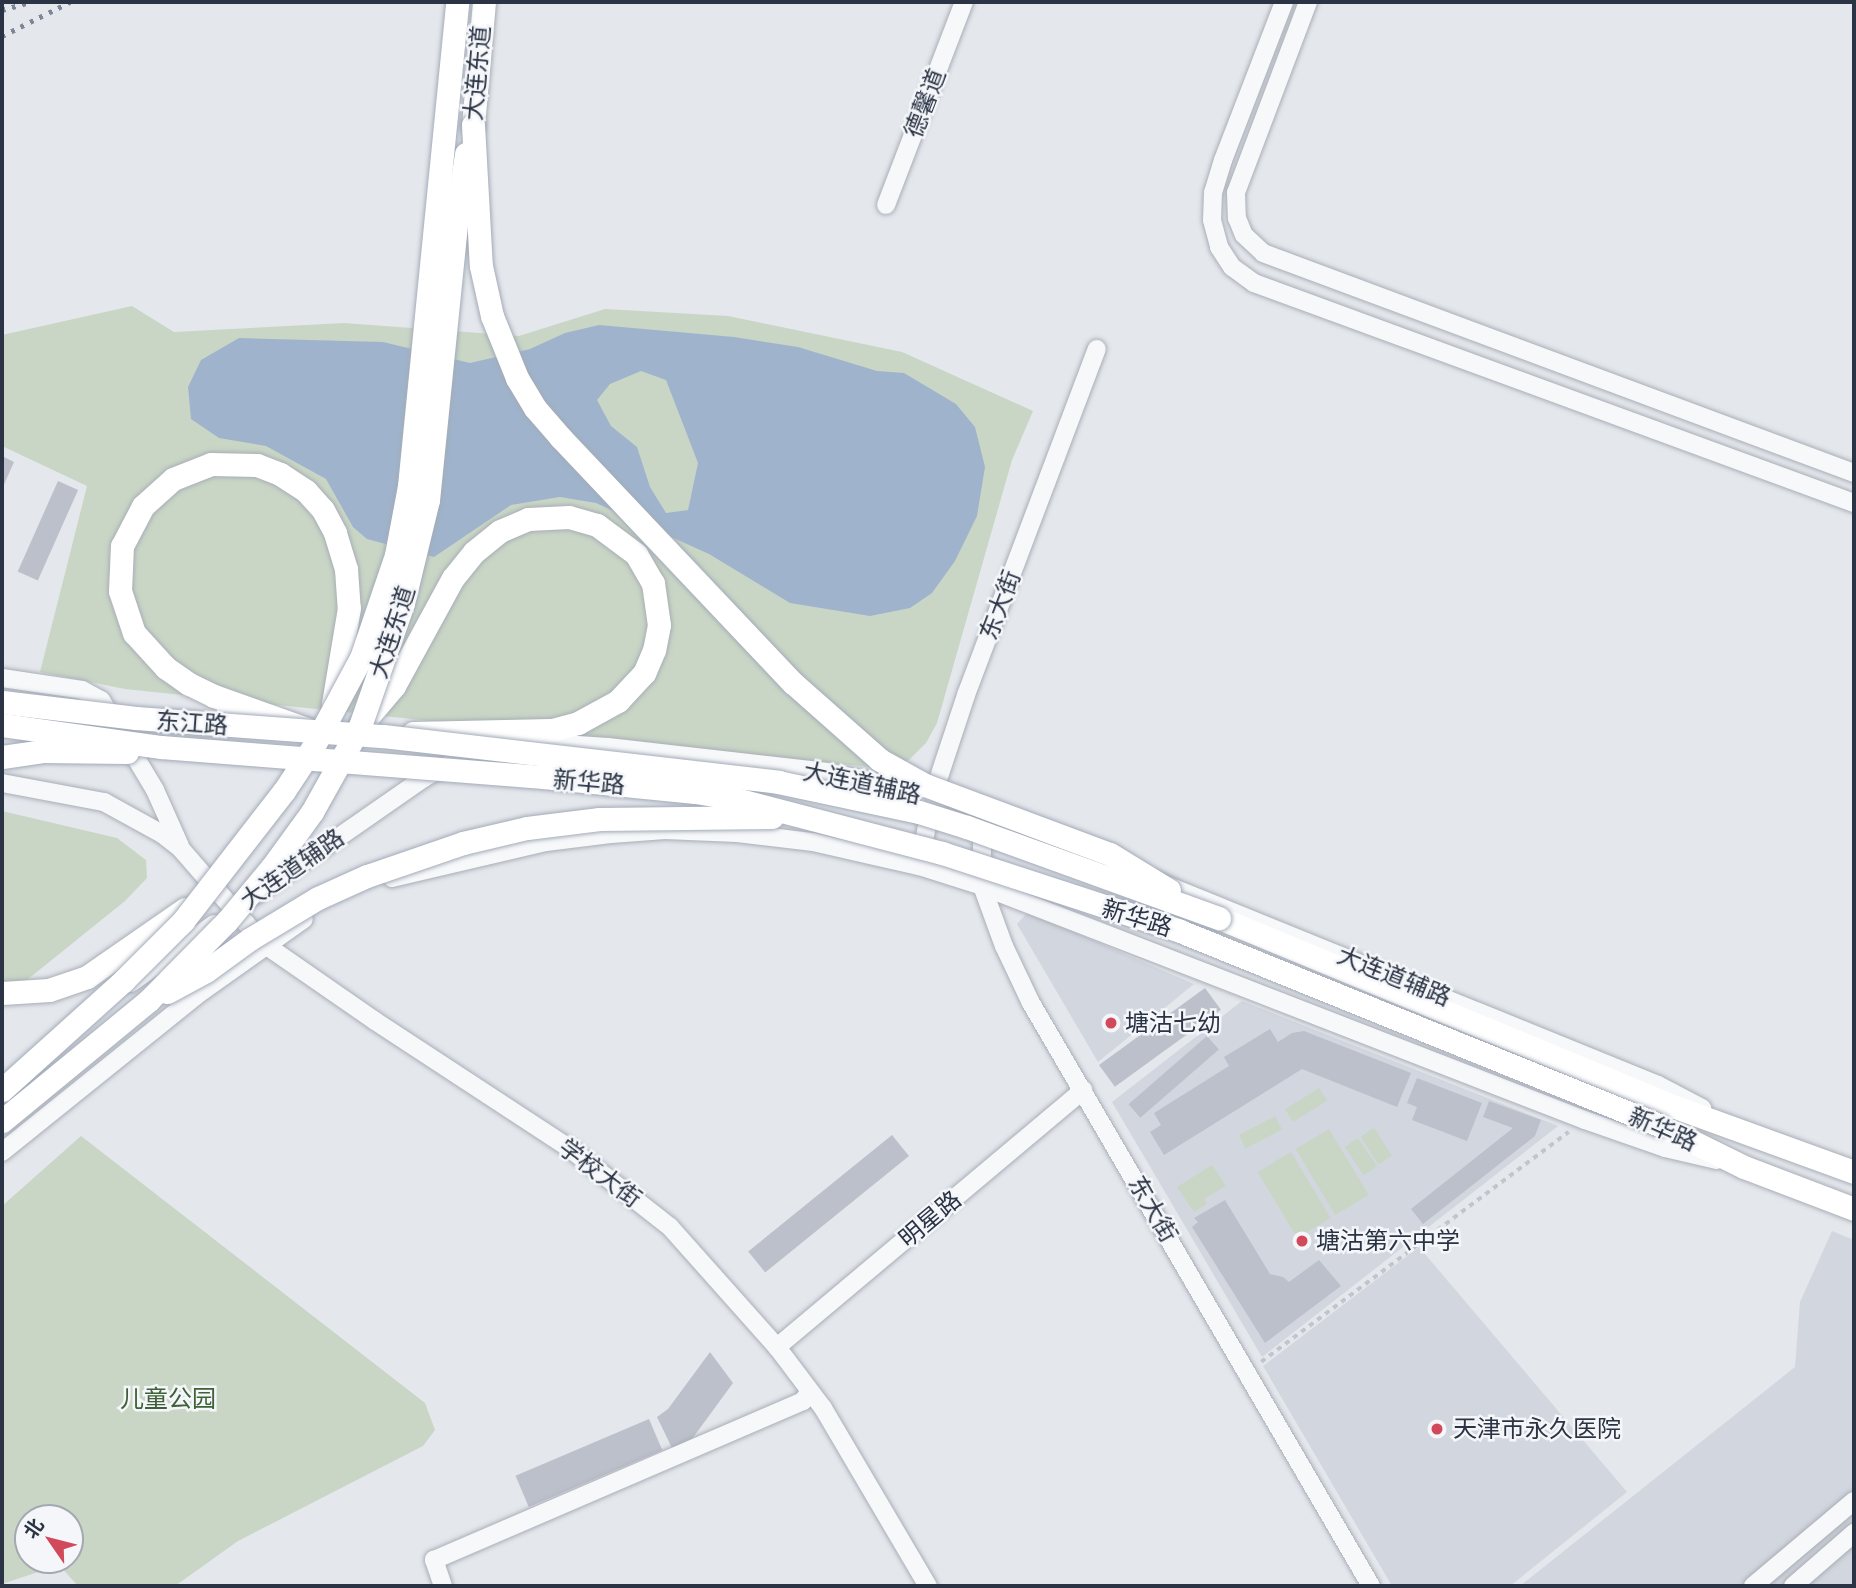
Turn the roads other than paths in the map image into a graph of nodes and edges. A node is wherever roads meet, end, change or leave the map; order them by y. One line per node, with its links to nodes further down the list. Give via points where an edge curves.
1 (457, 2): 13 (main road, 大连东道, bridge, via 404,519 373,628)
2 (484, 2): 6 (main road, 大连东道)
3 (964, 2): 7 (street, 德馨道)
4 (1284, 2): 10 (street, via 1213,192 1212,220 1219,247 1232,267 1254,283)
5 (1308, 2): 9 (street, via 1236,193 1237,218 1244,235 1263,253)
6 (473, 125): 15 (main road, 大连东道, bridge, via 461,182 428,500 403,603); 30 (main road, bridge, via 479,237 489,307 517,378 561,438 793,683 880,760 925,785 1110,855)
7 (886, 205)
8 (1097, 349): 22 (street, 东大街, via 966,695)
9 (1854, 473)
10 (1854, 503)
11 (2, 678): 25 (street, via 82,690 101,700 155,790)
12 (2, 702): 16 (main road, 东江路, bridge, via 149,719)
13 (330, 716): 16 (main road, bridge, via 349,608 346,569 323,510 306,491 257,464 211,464 173,479 143,506 122,546 120,591 134,633 166,668 189,684); 28 (main road, 大连东道, bridge, via 284,791)
14 (2, 725): 18 (main road, 东江路, bridge)
15 (360, 726): 17 (main road, bridge, via 394,686 453,578 474,552 500,531 542,516 582,520 625,542 645,565 658,608 654,650 637,683 611,706 578,723 551,730); 33 (main road, 大连东道, bridge, via 323,795 272,867 205,945)
16 (307, 729): 17 (main road, 东江路, bridge)
17 (383, 736): 30 (main road, 新华路, bridge, via 722,774 850,796 967,827)
18 (161, 747): 19 (main road, bridge); 20 (main road, 东江路, bridge)
19 (2, 757)
20 (382, 764): 24 (main road, 新华路, bridge, via 695,792)
21 (2, 783): 25 (street, via 104,802)
22 (932, 798): 23 (street, 大连道辅路); 26 (street, 东大街); 29 (street, 大连道辅路, via 826,772 608,747 547,743 482,750 424,778)
23 (982, 817): 27 (street, 东大街); 39 (street, 大连道辅路, via 1298,936 1658,1085)
24 (805, 818): 33 (main road, bridge, via 599,818 463,843 318,898 206,971); 37 (main road, 新华路, bridge, via 942,853 1180,931)
25 (181, 849): 29 (street, 学校大街)
26 (919, 866): 27 (street, 大连道辅路); 31 (street, 大连道辅路, via 813,842 737,832 666,830 559,840 390,878 328,904)
27 (982, 886): 36 (street, 东大街, via 1003,946 1031,1003); 41 (street, 大连道辅路, via 1585,1120 1665,1148)
28 (205, 895): 32 (main road, bridge, via 87,977 49,990); 35 (main road, 大连东道, bridge, via 149,957)
29 (233, 910): 31 (street, 学校大街); 34 (street, 大连道辅路)
30 (1219, 918): 37 (main road, 新华路)
31 (264, 944): 40 (street, 大连道辅路); 44 (street, 学校大街, via 579,1156 670,1227)
32 (2, 993)
33 (148, 1001): 38 (main road, 大连东道, bridge)
34 (2, 1077)
35 (2, 1090)
36 (1083, 1090): 44 (street, 明星路); 50 (street, 东大街)
37 (1663, 1115): 39 (main road, 新华路); 41 (main road, 新华路)
38 (2, 1121)
39 (1758, 1137): 42 (main road, 新华路)
40 (2, 1152)
41 (1744, 1167): 43 (main road, 新华路)
42 (1854, 1172)
43 (1854, 1209)
44 (777, 1347): 45 (street, 学校大街)
45 (810, 1391): 48 (street, via 803,1401 434,1560); 49 (street, 学校大街)
46 (1854, 1501): 51 (street)
47 (1854, 1533): 52 (street)
48 (443, 1586)
49 (929, 1586)
50 (1371, 1586)
51 (1753, 1586)
52 (1793, 1586)

